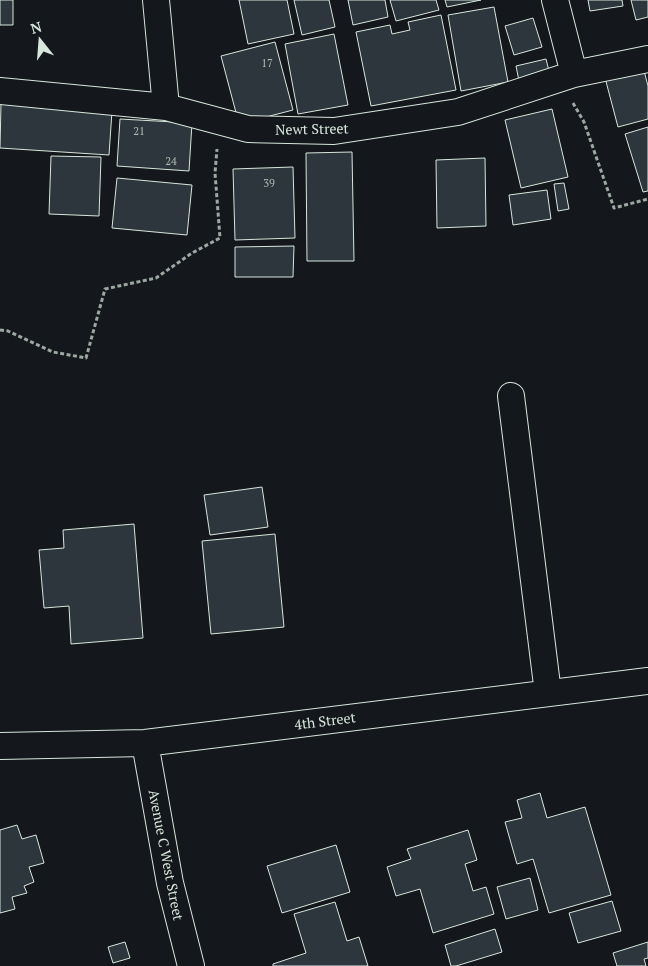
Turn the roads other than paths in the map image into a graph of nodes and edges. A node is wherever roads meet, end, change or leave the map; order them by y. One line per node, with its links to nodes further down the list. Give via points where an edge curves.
1 (156, 0): 6 (street)
2 (555, 0): 4 (street)
3 (648, 59): 4 (street, Newt Street)
4 (567, 76): 6 (street, Newt Street, via 458,112 334,131 248,129)
5 (0, 91): 6 (street, Newt Street)
6 (166, 107)
7 (511, 396): 9 (street)
8 (648, 681): 9 (street, 4th Street)
9 (548, 693): 10 (street, 4th Street)
10 (145, 743): 11 (street, 4th Street); 12 (street, Avenue C West Street, via 170,883)
11 (0, 746)
12 (191, 966)

